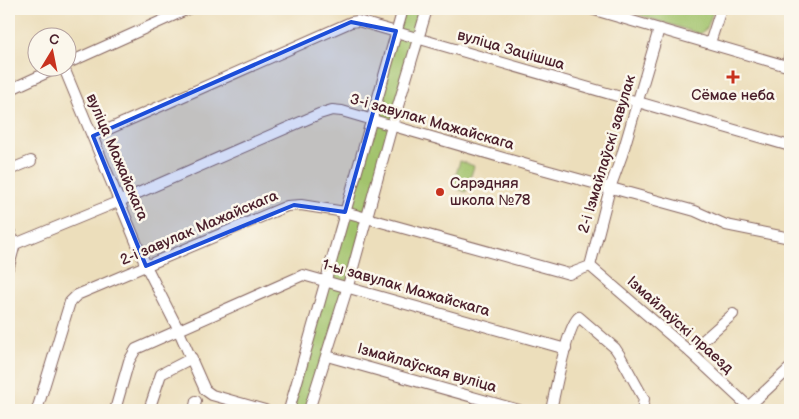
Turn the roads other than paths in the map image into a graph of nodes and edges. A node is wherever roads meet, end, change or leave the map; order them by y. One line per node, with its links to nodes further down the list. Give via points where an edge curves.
1 (188, 9): 12 (street)
2 (403, 9): 8 (street)
3 (427, 9): 9 (street)
4 (591, 9): 6 (street)
5 (721, 9): 10 (street)
6 (615, 12): 7 (street)
7 (659, 29): 10 (street); 17 (street, 2-і Ізмайлаўскі завулак)
8 (396, 31): 9 (street, вуліца Зацішша); 18 (street); 20 (street, вуліца Зацішша, via 351,22)
9 (418, 38): 17 (street, вуліца Зацішша); 19 (street)
10 (710, 43): 13 (street)
11 (790, 53): 13 (street)
12 (78, 58)
13 (788, 66)
14 (35, 78): 16 (street)
15 (68, 78): 20 (street, вуліца Мажайскага)
16 (9, 90)
17 (637, 102): 21 (street, вуліца Зацішша); 24 (street, 2-і Ізмайлаўскі завулак)
18 (370, 120): 19 (street, 3-і завулак Мажайскага); 25 (street, 3-і завулак Мажайскага, via 337,110 328,111); 26 (street)
19 (392, 126): 24 (street, 3-і завулак Мажайскага); 27 (street)
20 (92, 136): 25 (street, вуліца Мажайскага)
21 (790, 146)
22 (31, 161): 23 (street)
23 (9, 170)
24 (610, 188): 29 (street, 3-і завулак Мажайскага, via 695,211 726,225); 33 (street, 2-і Ізмайлаўскі завулак)
25 (120, 201): 30 (street, 3-і завулак Мажайскага); 32 (street, вуліца Мажайскага)
26 (345, 212): 27 (street, 2-і завулак Мажайскага); 32 (street, 2-і завулак Мажайскага, via 287,206); 34 (street)
27 (368, 218): 33 (street, 2-і завулак Мажайскага, via 569,274); 35 (street)
28 (9, 230): 30 (street)
29 (790, 238)
30 (15, 244): 31 (street)
31 (9, 266)
32 (146, 266): 37 (street, вуліца Мажайскага); 44 (street, 2-і завулак Мажайскага, via 77,295 70,302)
33 (590, 266): 39 (street, Ізмайлаўскі праезд)
34 (327, 281): 35 (street, 1-ы завулак Мажайскага); 37 (street, 1-ы завулак Мажайскага, via 300,275); 48 (street)
35 (348, 286): 38 (street, 1-ы завулак Мажайскага); 40 (street)
36 (733, 314): 39 (street)
37 (178, 329): 41 (street, вуліца Мажайскага); 45 (street, 1-ы завулак Мажайскага, via 136,349 129,361)
38 (566, 349): 51 (street); 52 (street, via 573,322 579,317 615,348 644,399)
39 (690, 352): 43 (street, Ізмайлаўскі праезд)
40 (327, 356): 49 (street); 50 (street, Ізмайлаўская вуліца)
41 (192, 358): 46 (street, via 161,374); 47 (street, вуліца Мажайскага, via 208,393)
42 (790, 368): 43 (street)
43 (747, 409)
44 (38, 410)
45 (116, 410)
46 (149, 410)
47 (265, 410)
48 (288, 410)
49 (309, 410)
50 (519, 410)
51 (552, 410)
52 (642, 410)

